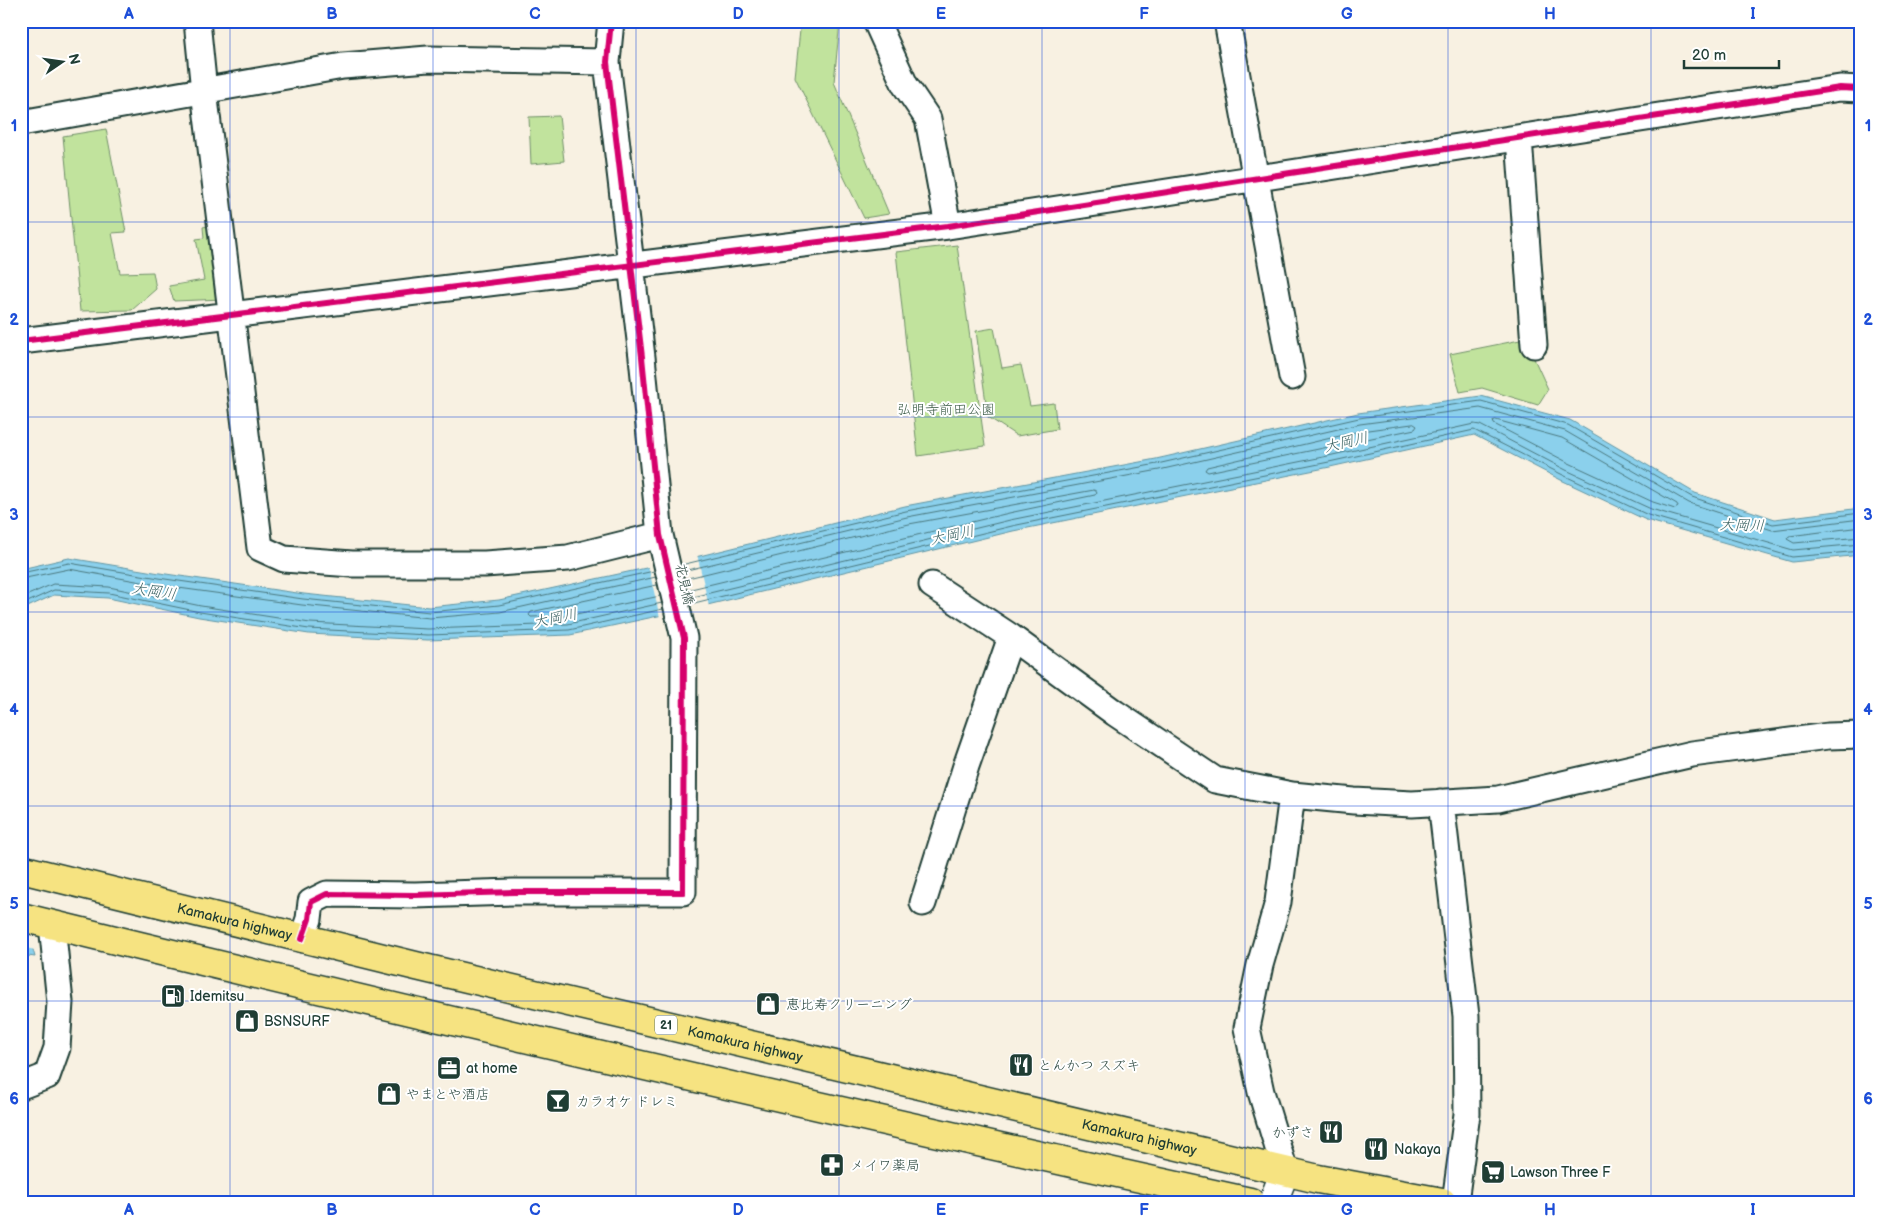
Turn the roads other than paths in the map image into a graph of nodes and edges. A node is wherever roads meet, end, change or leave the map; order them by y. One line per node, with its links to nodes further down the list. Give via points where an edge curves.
1 (197, 21): 7 (street)
2 (611, 21): 5 (street, 花見橋)
3 (876, 21): 11 (street, via 905,85 928,119)
4 (1227, 21): 10 (street)
5 (607, 62): 7 (street, via 428,58 342,66); 12 (street, 花見橋)
6 (1861, 89): 9 (street, via 1840,88)
7 (204, 92): 8 (street); 13 (street)
8 (21, 123)
9 (1519, 138): 10 (street); 15 (street)
10 (1255, 178): 11 (street); 16 (street)
11 (948, 226): 12 (street)
12 (631, 266): 13 (street); 17 (street, 花見橋)
13 (231, 314): 14 (street); 17 (street, via 260,548 284,559 352,564 485,564 568,558)
14 (21, 341)
15 (1534, 345)
16 (1292, 377)
17 (660, 535): 27 (street, 花見橋, via 684,638 683,892 327,894 311,902)
18 (932, 585): 19 (street)
19 (1011, 637): 21 (street, via 1115,713 1215,780); 24 (street)
20 (1861, 735): 22 (street, via 1828,736 1692,754 1498,799)
21 (1292, 795): 22 (street, via 1402,804); 29 (street, via 1278,902 1247,1028 1261,1092)
22 (1441, 802): 33 (street, via 1466,1016 1467,1114)
23 (21, 869): 27 (main road, Kamakura highway / 21)
24 (923, 902)
25 (21, 917): 26 (main road)
26 (52, 925): 28 (street, via 60,1002 57,1048 47,1076); 30 (main road, via 406,1010)
27 (302, 939): 29 (main road, Kamakura highway / 21)
28 (21, 1086)
29 (1285, 1170): 31 (street); 32 (main road, Kamakura highway / 21)
30 (1250, 1202)
31 (1273, 1202)
32 (1442, 1202)
33 (1455, 1202)

